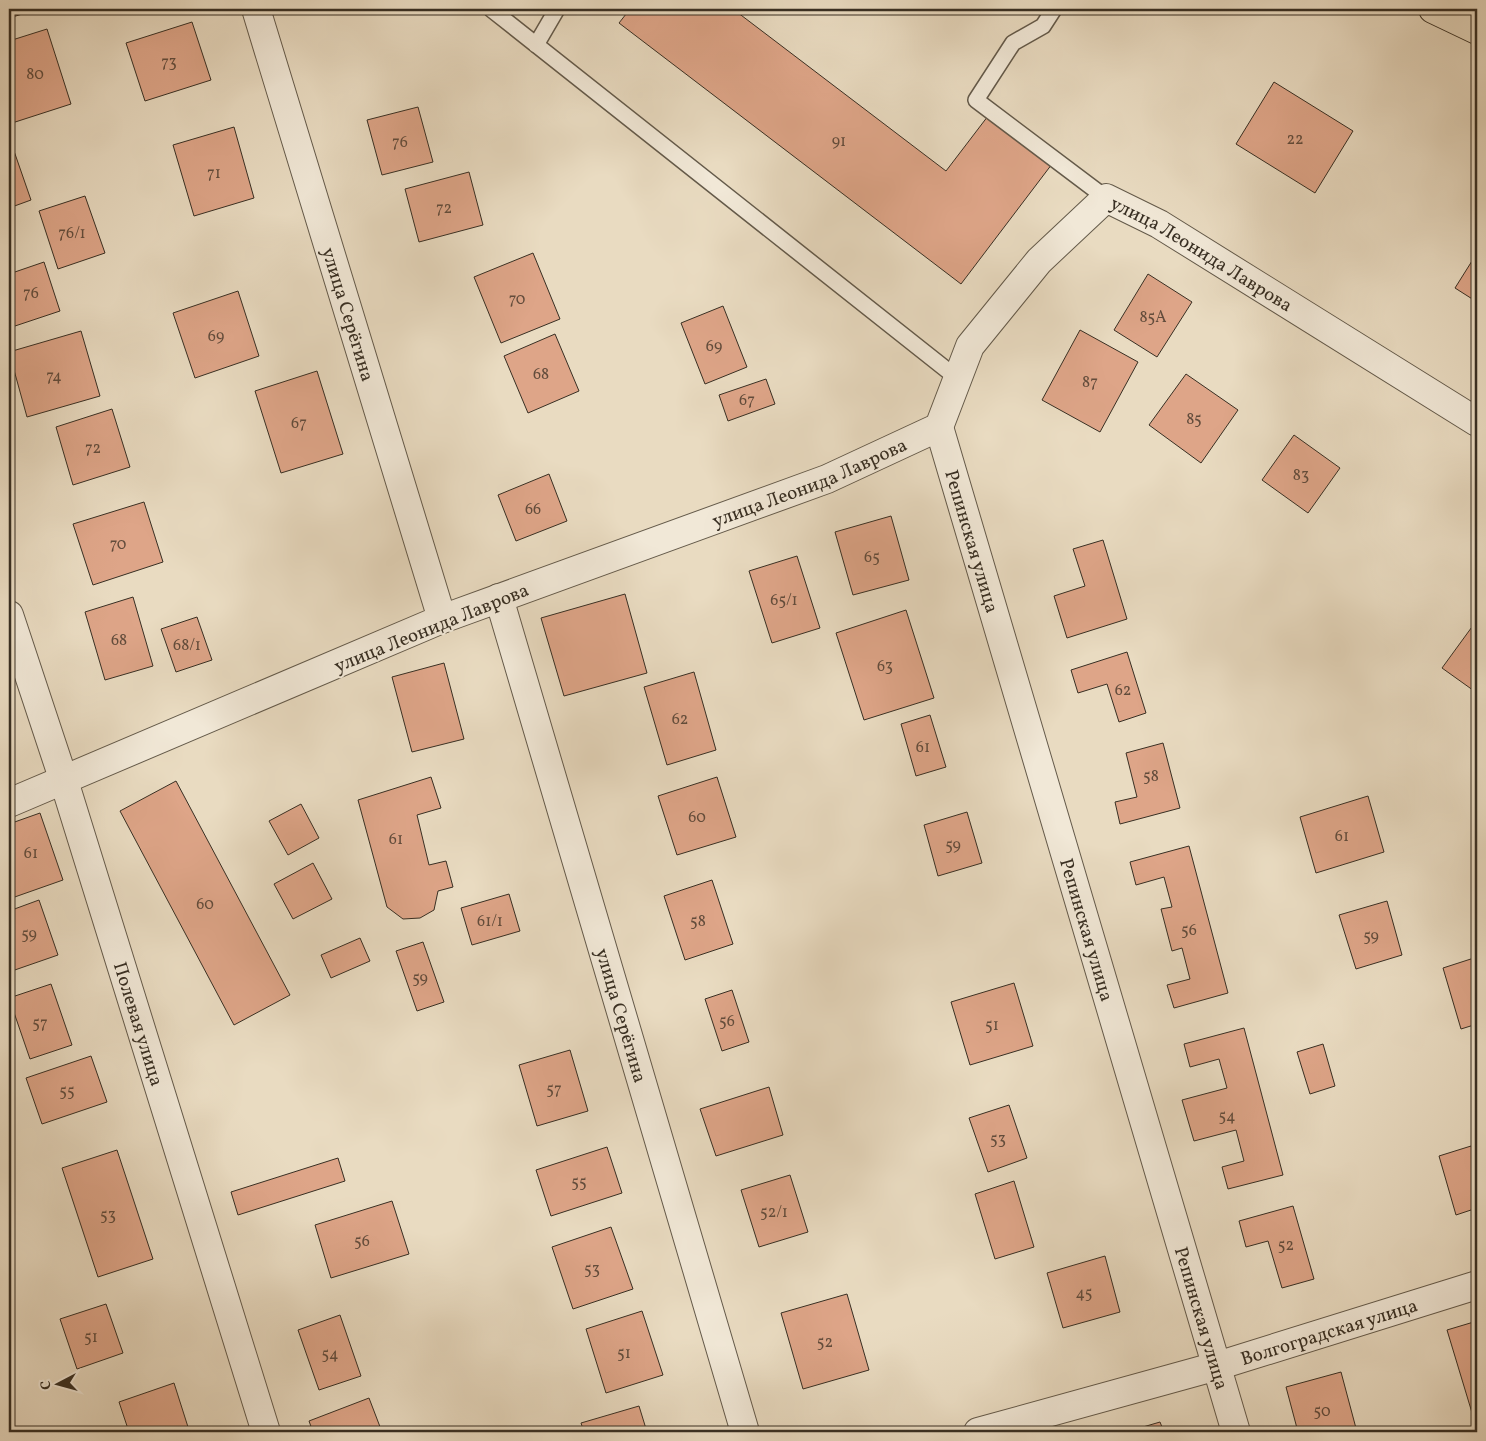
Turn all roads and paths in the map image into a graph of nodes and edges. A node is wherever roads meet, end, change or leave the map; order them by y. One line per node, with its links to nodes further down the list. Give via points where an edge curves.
1 (256, 9): 14 (street, улица Серёгина)
2 (490, 9): 7 (lane)
3 (557, 9): 7 (lane)
4 (1054, 9): 8 (lane, via 1043,26 1013,43 976,100)
5 (1433, 9): 6 (main road)
6 (1477, 30)
7 (536, 45): 9 (lane)
8 (1106, 198): 9 (street, улица Леонида Лаврова, via 1039,261 970,346); 10 (street, улица Леонида Лаврова, via 1159,224)
9 (958, 378): 11 (street, улица Леонида Лаврова)
10 (1477, 422)
11 (939, 427): 12 (street, улица Леонида Лаврова, via 827,479); 18 (street, Репинская улица)
12 (499, 598): 14 (street, улица Леонида Лаврова); 20 (street, улица Серёгина)
13 (9, 615): 15 (street, Полевая улица)
14 (442, 619): 15 (street, улица Леонида Лаврова)
15 (64, 781): 16 (street, улица Леонида Лаврова); 19 (street, Полевая улица)
16 (9, 803)
17 (1477, 1285): 18 (street, Волгоградская улица)
18 (1217, 1366): 21 (street, Волгоградская улица); 22 (street, Репинская улица)
19 (266, 1432)
20 (745, 1432)
21 (978, 1432)
22 (1236, 1432)

